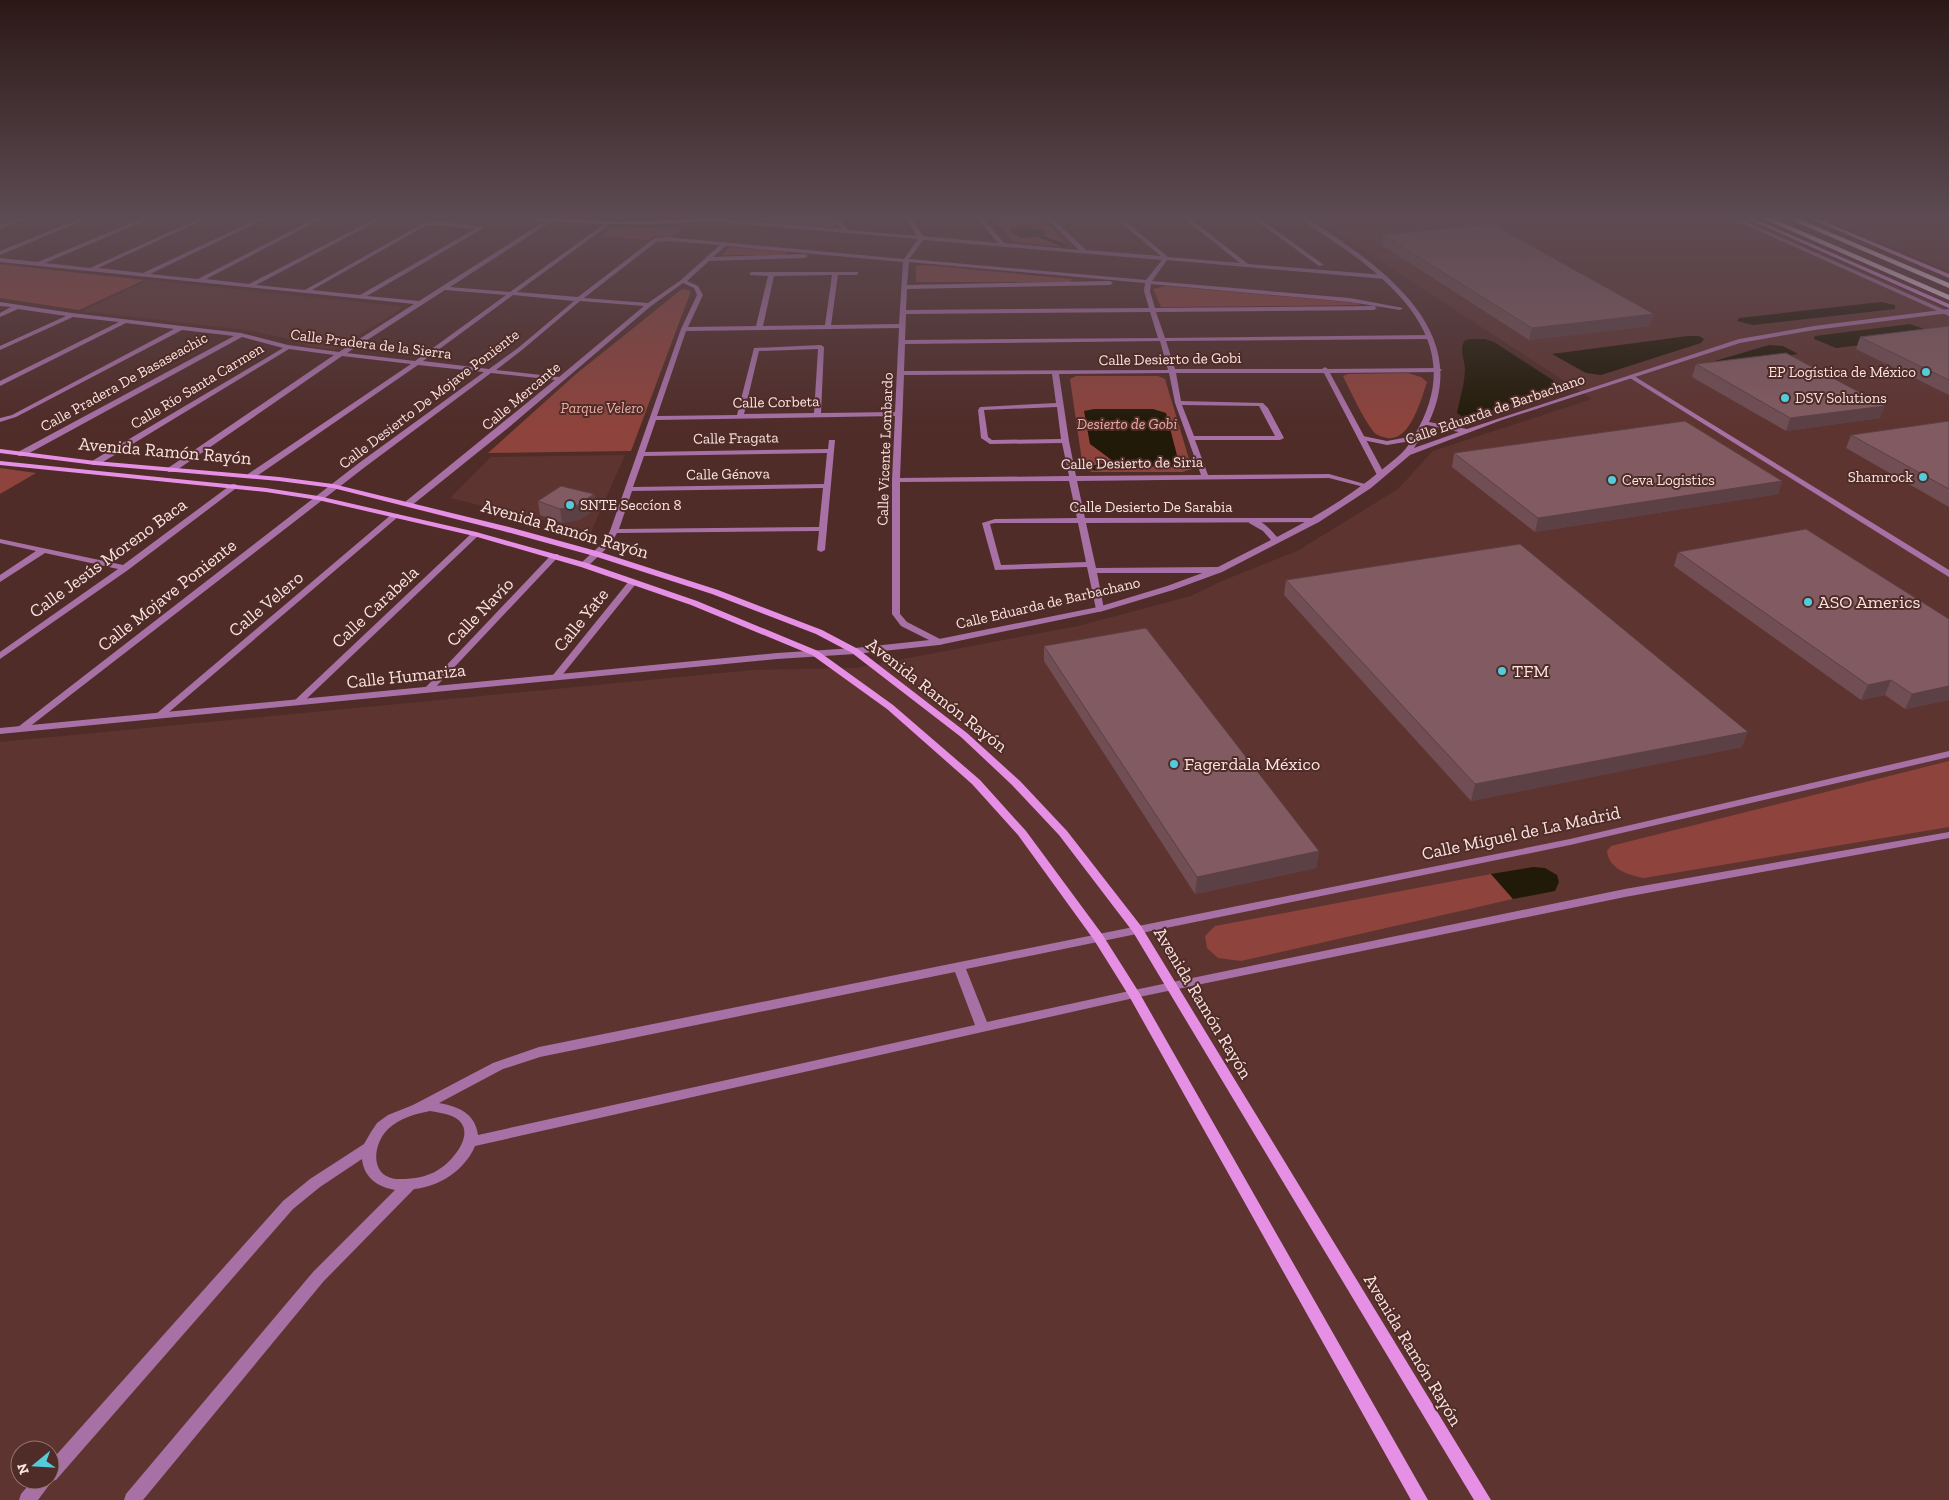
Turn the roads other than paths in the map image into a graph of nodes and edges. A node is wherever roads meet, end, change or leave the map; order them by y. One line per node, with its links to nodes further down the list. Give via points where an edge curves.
1 (251, 286): 21 (street)
2 (316, 286): 21 (street)
3 (380, 286): 24 (street)
4 (448, 286): 20 (street)
5 (524, 286): 22 (street)
6 (595, 286): 26 (street, Calle Desierto De Mojave Poniente)
7 (676, 286): 29 (street, Calle Mercante)
8 (696, 286): 43 (street, via 700,295)
9 (768, 286): 42 (street)
10 (833, 286): 40 (street)
11 (1055, 286): 19 (street)
12 (1148, 286): 33 (street)
13 (1193, 286): 32 (street, via 1350,300)
14 (1393, 286): 31 (street)
15 (1890, 286): 34 (street)
16 (1904, 286): 23 (main road)
17 (1907, 286): 23 (highway)
18 (1922, 286): 25 (highway)
19 (904, 287): 35 (street, Calle Vicente Lombardo)
20 (445, 288): 22 (street); 28 (street)
21 (305, 292): 24 (street)
22 (513, 294): 26 (street); 51 (street)
23 (1927, 296): 34 (main road)
24 (361, 297): 28 (street)
25 (1949, 298)
26 (579, 299): 29 (street); 54 (street, Calle Desierto De Mojave Poniente)
27 (0, 304): 30 (street, Calle Pradera de la Sierra)
28 (418, 304): 50 (street)
29 (649, 305): 59 (street, Calle Mercante)
30 (17, 307): 36 (street); 37 (street, Calle Pradera de la Sierra)
31 (1413, 307): 32 (street); 45 (street)
32 (1400, 308): 33 (street)
33 (1152, 311): 35 (street); 46 (street)
34 (1948, 311): 58 (street, Calle Eduarda de Barbachano, via 1775,333 1739,341)
35 (903, 312): 39 (street, Calle Vicente Lombardo)
36 (0, 315)
37 (72, 315): 38 (street, Calle Pradera de la Sierra); 49 (street)
38 (125, 322): 41 (street, Calle Pradera de la Sierra); 60 (street)
39 (902, 326): 40 (street); 47 (street, Calle Vicente Lombardo)
40 (828, 327): 42 (street)
41 (182, 328): 44 (street, Calle Pradera de la Sierra); 67 (street, via 14,416)
42 (759, 328): 43 (street)
43 (684, 329): 66 (street)
44 (241, 335): 48 (street, Calle Pradera de la Sierra); 78 (street, Calle Pradera De Basaseachic)
45 (1430, 337): 46 (street); 53 (street)
46 (1162, 339): 47 (street); 55 (street)
47 (902, 342): 57 (street, Calle Vicente Lombardo)
48 (288, 347): 50 (street, Calle Pradera de la Sierra); 80 (street, Calle Río Santa Carmen)
49 (0, 348)
50 (339, 354): 51 (street, Calle Pradera de la Sierra); 82 (street)
51 (415, 364): 54 (street, Calle Pradera de la Sierra); 84 (street)
52 (1325, 369): 53 (street, Calle Desierto de Gobi); 55 (street, Calle Desierto de Gobi); 70 (street)
53 (1439, 370): 68 (street, via 1437,389)
54 (492, 371): 59 (street, Calle Pradera de la Sierra); 89 (street, Calle Desierto De Mojave Poniente)
55 (1172, 371): 56 (street, Calle Desierto de Gobi); 61 (street)
56 (1056, 372): 57 (street, Calle Desierto de Gobi); 62 (street, Calle Desierto de Siria)
57 (901, 373): 63 (street, Calle Vicente Lombardo)
58 (1632, 377): 69 (street, Calle Eduarda de Barbachano); 112 (street)
59 (561, 379): 94 (street, Calle Mercante)
60 (0, 384)
61 (1178, 403): 71 (street); 71 (street, via 1261,404 1280,438)
62 (1060, 405): 73 (street, Calle Desierto de Siria); 73 (street, via 981,410 988,441)
63 (898, 414): 65 (street, Calle Corbeta); 87 (street, Calle Vicente Lombardo)
64 (740, 416): 65 (street, Calle Corbeta); 65 (street, via 756,350 822,347); 66 (street, Calle Corbeta)
65 (817, 416)
66 (654, 418): 79 (street)
67 (0, 420)
68 (1426, 423): 69 (street); 72 (street)
69 (1467, 431): 77 (street, Calle Eduarda de Barbachano)
70 (1361, 437): 72 (street, via 1386,443); 83 (street)
71 (1191, 438): 85 (street)
72 (1417, 438): 77 (street)
73 (1065, 441): 86 (street, Calle Desierto de Siria)
74 (832, 442): 75 (street)
75 (831, 450): 79 (street, Calle Fragata); 90 (street)
76 (1, 452): 78 (main road, Avenida Ramón Rayón)
77 (1407, 453): 83 (street, Calle Eduarda de Barbachano)
78 (21, 454): 80 (main road, Avenida Ramón Rayón)
79 (641, 454): 92 (street)
80 (95, 463): 82 (main road, Avenida Ramón Rayón)
81 (0, 464): 88 (main road, Avenida Ramón Rayón)
82 (171, 470): 84 (main road, Avenida Ramón Rayón)
83 (1382, 475): 91 (street, Calle Eduarda de Barbachano)
84 (251, 476): 89 (main road, Avenida Ramón Rayón)
85 (1205, 476): 86 (street, Calle Desierto de Siria); 91 (street, Calle Desierto de Siria, via 1329,476)
86 (1072, 478): 87 (street, Calle Desierto de Siria); 96 (street, Calle Desierto de Siria)
87 (896, 480): 116 (street, Calle Vicente Lombardo, via 896,614 904,624)
88 (235, 486): 93 (main road, Avenida Ramón Rayón); 109 (street, Calle Jesús Moreno Baca)
89 (333, 486): 93 (street, Calle Mojave Poniente); 94 (main road, Avenida Ramón Rayón)
90 (828, 486): 92 (street, Calle Génova); 99 (street)
91 (1368, 486): 97 (street, Calle Eduarda de Barbachano)
92 (629, 489): 100 (street)
93 (318, 498): 95 (main road, Avenida Ramón Rayón); 124 (street, Calle Mojave Poniente)
94 (408, 504): 106 (main road, Avenida Ramón Rayón)
95 (395, 516): 101 (main road, Avenida Ramón Rayón); 123 (street, Calle Velero)
96 (1081, 520): 98 (street, Calle Desierto De Sarabia); 110 (street, Calle Desierto de Siria); 110 (street, Calle Desierto De Sarabia, via 995,520 986,523 998,568)
97 (1316, 520): 98 (street, Calle Desierto De Sarabia); 103 (street, Calle Eduarda de Barbachano)
98 (1252, 521): 103 (street, via 1266,529)
99 (823, 529): 100 (street); 105 (street)
100 (614, 531): 106 (street)
101 (476, 534): 107 (main road, Avenida Ramón Rayón); 122 (street, Calle Carabela)
102 (0, 541): 104 (street)
103 (1276, 541): 111 (street, Calle Eduarda de Barbachano)
104 (44, 550): 109 (street); 113 (street)
105 (821, 550)
106 (597, 554): 108 (street); 117 (main road, Avenida Ramón Rayón, via 715,592 819,632)
107 (555, 556): 108 (main road, Avenida Ramón Rayón); 121 (street, Calle Navío)
108 (584, 565): 114 (main road, Avenida Ramón Rayón)
109 (125, 568): 119 (street, Calle Jesús Moreno Baca)
110 (1092, 568): 111 (street); 115 (street, Calle Desierto de Siria)
111 (1219, 570): 115 (street, Calle Eduarda de Barbachano)
112 (1949, 574)
113 (0, 579)
114 (632, 583): 118 (main road, Avenida Ramón Rayón, via 726,615); 120 (street, Calle Yate)
115 (1100, 609): 116 (street, Calle Eduarda de Barbachano)
116 (939, 642): 117 (street, Calle Eduarda de Barbachano)
117 (855, 651): 118 (street, Calle Eduarda de Barbachano); 128 (main road, Avenida Ramón Rayón, via 964,736 1016,783 1063,833)
118 (815, 654): 120 (street, Calle Humariza); 129 (main road, Avenida Ramón Rayón, via 890,707 976,782 1022,833)
119 (0, 656)
120 (556, 678): 121 (street, Calle Humariza)
121 (428, 690): 122 (street, Calle Humariza)
122 (297, 703): 123 (street, Calle Humariza)
123 (159, 716): 124 (street, Calle Humariza)
124 (21, 729): 125 (street, Calle Humariza)
125 (0, 731)
126 (1949, 754): 128 (street, Calle Miguel de La Madrid, via 1570,842)
127 (1949, 835): 131 (street, via 1625,893)
128 (1137, 929): 129 (street, Calle Miguel de La Madrid); 131 (main road, Avenida Ramón Rayón)
129 (1098, 937): 130 (street, Calle Miguel de La Madrid); 132 (main road, Avenida Ramón Rayón)
130 (959, 968): 133 (street); 134 (street, Calle Miguel de La Madrid, via 520,1057)
131 (1173, 986): 132 (street); 143 (main road, Avenida Ramón Rayón)
132 (1134, 994): 133 (street); 140 (main road, Avenida Ramón Rayón)
133 (983, 1028): 135 (street)
134 (418, 1108): 135 (street, via 443,1107 462,1115 471,1132); 136 (street, via 392,1119 374,1137)
135 (471, 1142): 137 (street, via 459,1162 448,1171 436,1178)
136 (369, 1148): 137 (street, via 368,1158 375,1175 396,1185); 138 (street, via 288,1205)
137 (409, 1185): 142 (street, via 318,1277)
138 (60, 1463)
139 (36, 1490): 141 (street)
140 (1419, 1499)
141 (27, 1500)
142 (132, 1500)
143 (1483, 1500)

